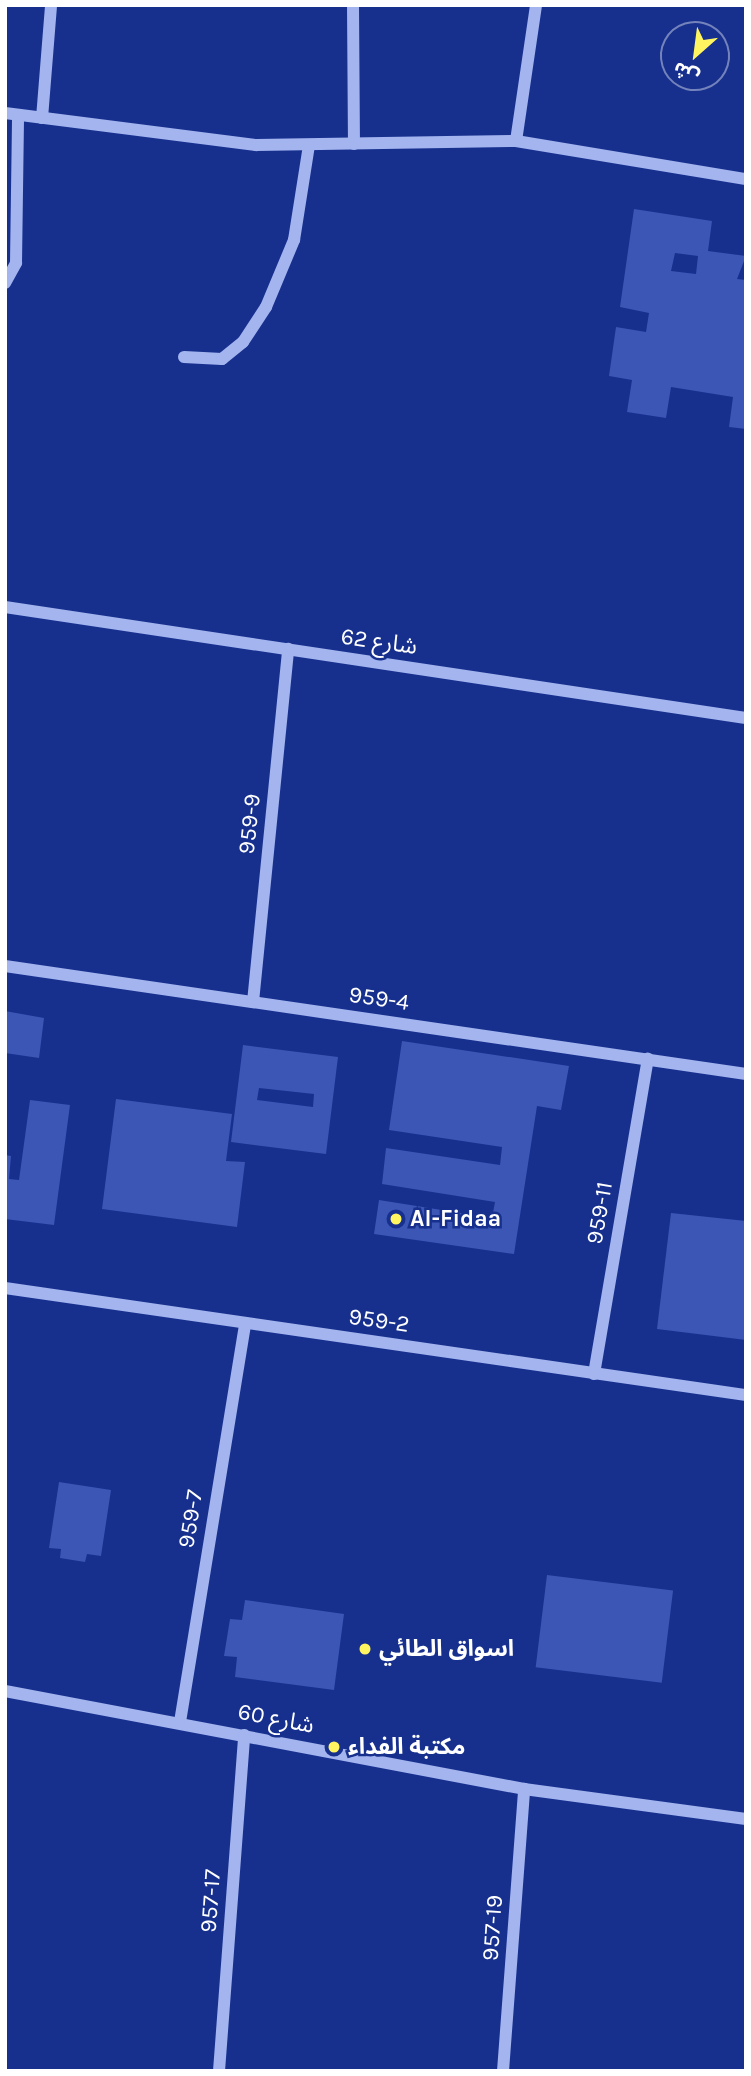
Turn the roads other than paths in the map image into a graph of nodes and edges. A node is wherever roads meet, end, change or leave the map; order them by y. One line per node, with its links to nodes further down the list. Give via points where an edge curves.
1 (51, 5): 5 (street)
2 (354, 5): 7 (street)
3 (536, 5): 6 (street)
4 (11, 114): 5 (street); 10 (street, via 16,263)
5 (42, 118): 8 (street, via 256,145)
6 (516, 141): 7 (street); 9 (street)
7 (354, 144): 8 (street)
8 (309, 145): 11 (street, via 294,240 266,307 243,342 222,359)
9 (746, 179)
10 (5, 284)
11 (184, 356)
12 (5, 607): 13 (street, شارع 62)
13 (288, 649): 14 (street, شارع 62); 16 (street, 959-9)
14 (746, 718)
15 (5, 966): 16 (street, 959-4)
16 (253, 1002): 17 (street, 959-4)
17 (648, 1059): 18 (street, 959-4); 21 (street, 959-11)
18 (746, 1074)
19 (5, 1288): 20 (street, 959-2)
20 (245, 1323): 21 (street, 959-2); 24 (street, 959-7)
21 (594, 1374): 22 (street, 959-2)
22 (746, 1395)
23 (5, 1691): 24 (street, شارع 60)
24 (180, 1722): 25 (street, شارع 60)
25 (244, 1735): 26 (street, شارع 60); 28 (street, 957-17)
26 (524, 1789): 27 (street, شارع 60); 29 (street, 957-19)
27 (746, 1819)
28 (219, 2071)
29 (503, 2071)

